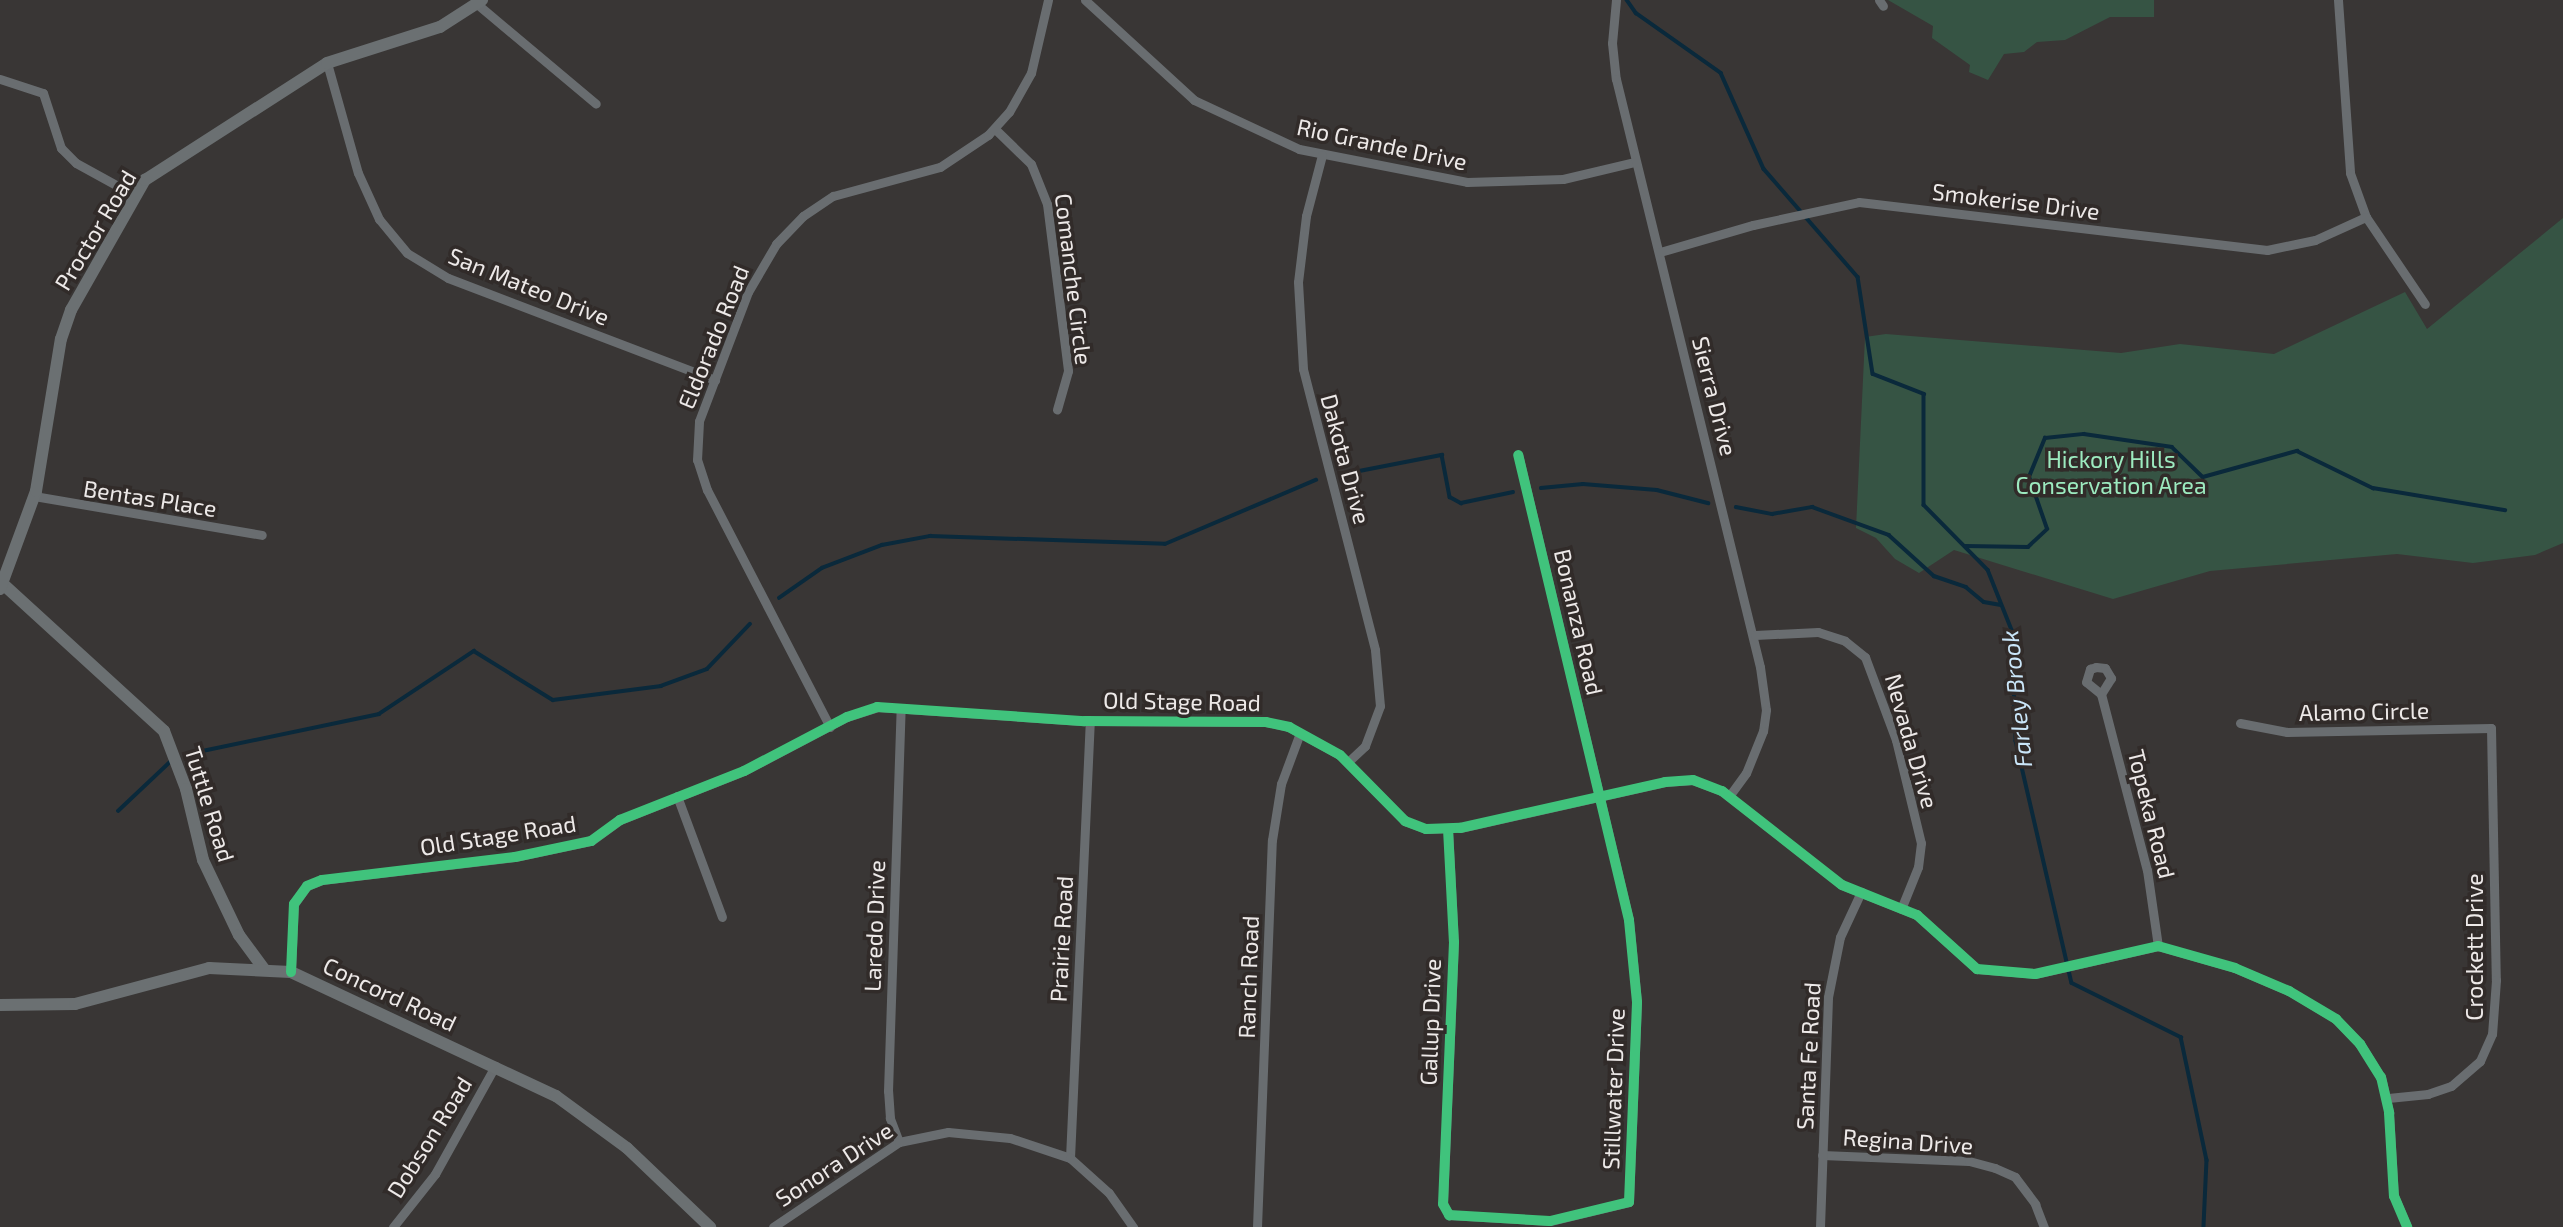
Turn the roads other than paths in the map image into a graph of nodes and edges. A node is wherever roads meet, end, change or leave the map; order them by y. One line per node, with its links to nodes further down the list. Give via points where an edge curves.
1 (1048, 0): 9 (street, Eldorado Road, via 1031,73)
2 (1085, 0): 10 (street, Rio Grande Drive, via 1194,100 1237,124)
3 (1616, 0): 11 (street, Sierra Drive, via 1612,43 1616,79)
4 (2338, 0): 13 (street, via 2350,173)
5 (480, 2): 6 (main road, Proctor Road, via 440,27); 8 (street)
6 (327, 64): 12 (main road, Proctor Road, via 180,155 145,180); 16 (street, San Mateo Drive, via 358,173 379,219 407,253 448,278)
7 (0, 79): 12 (street, via 43,93 61,148 76,163)
8 (596, 104)
9 (995, 128): 16 (street, Eldorado Road, via 948,163 851,188 794,224 760,266); 17 (street, Comanche Circle, via 1031,164 1048,204 1068,371)
10 (1322, 155): 11 (street, Rio Grande Drive, via 1427,177 1510,183 1563,179); 30 (street, Dakota Drive, via 1301,249 1298,291 1303,369 1375,650 1380,706 1365,746)
11 (1635, 162): 14 (street, Sierra Drive)
12 (136, 196): 19 (main road, Proctor Road, via 71,310 61,339)
13 (2366, 217): 14 (street, Smokerise Drive, via 2315,240 2267,250 1859,202 1753,225); 15 (street)
14 (1660, 252): 22 (street, Sierra Drive)
15 (2425, 304)
16 (715, 380): 27 (street, Eldorado Road, via 697,430 699,469)
17 (1057, 409)
18 (1518, 454): 33 (street, Bonanza Road)
19 (34, 496): 20 (street, Bentas Place); 21 (main road, Proctor Road)
20 (262, 535)
21 (1, 586): 39 (main road, Tuttle Road, via 164,731 186,789 208,873 239,935)
22 (1755, 635): 32 (street, Sierra Drive, via 1766,710 1763,731 1746,773); 36 (street, Nevada Drive, via 1818,632 1845,641 1864,657 1896,740 1921,843 1918,867)
23 (2101, 694): 38 (street, Topeka Road, via 2147,870)
24 (901, 709): 25 (street, Old Stage Road); 27 (street, Old Stage Road, via 877,708); 44 (street, Laredo Drive, via 888,1091 890,1118)
25 (1090, 720): 29 (street, Old Stage Road, via 1266,722); 46 (street, Prairie Road)
26 (2240, 723): 28 (street, Alamo Circle, via 2287,732)
27 (830, 727): 31 (street, Old Stage Road, via 744,771)
28 (2491, 728): 43 (street, Crockett Drive, via 2496,980 2492,1034 2480,1060 2461,1080 2428,1094)
29 (1300, 733): 30 (street, Old Stage Road); 52 (street, Ranch Road, via 1281,784 1272,840)
30 (1348, 762): 34 (street, Old Stage Road, via 1405,821 1426,829)
31 (677, 796): 37 (street); 40 (street, Old Stage Road, via 582,843 515,857 322,880 307,886 294,904)
32 (1730, 796): 33 (street, Old Stage Road, via 1693,780 1665,782); 35 (street, Old Stage Road, via 1803,856)
33 (1600, 799): 34 (street, Old Stage Road); 47 (street, Stillwater Drive, via 1629,920 1637,1002 1629,1202 1550,1221)
34 (1448, 829): 47 (street, Gallup Drive, via 1454,942 1443,1204)
35 (1861, 892): 36 (street, Old Stage Road); 45 (street, Santa Fe Road, via 1832,969)
36 (1901, 909): 38 (street, Old Stage Road, via 1917,915 1977,969 2001,974 2035,974)
37 (722, 917)
38 (2158, 946): 43 (street, Old Stage Road, via 2235,968 2289,991 2336,1019 2360,1044)
39 (264, 969): 40 (main road, Concord Road); 41 (main road, Concord Road, via 209,968 75,1004)
40 (291, 972): 42 (main road, Concord Road)
41 (0, 1005)
42 (495, 1066): 48 (street, Dobson Road, via 435,1174); 49 (main road, Concord Road, via 586,1117 627,1148)
43 (2388, 1098): 55 (street, Old Stage Road, via 2394,1196)
44 (899, 1142): 46 (street, Sonora Drive, via 929,1133 960,1132 1027,1142); 50 (street, Sonora Drive)
45 (1822, 1155): 53 (street, Santa Fe Road); 54 (street, Regina Drive, via 1969,1161 1995,1168 2015,1177 2035,1204)
46 (1070, 1158): 51 (street, Sonora Drive, via 1109,1193)
47 (1449, 1215)
48 (393, 1227)
49 (710, 1227)
50 (773, 1227)
51 (1133, 1227)
52 (1257, 1227)
53 (1820, 1227)
54 (2044, 1227)
55 (2407, 1227)

